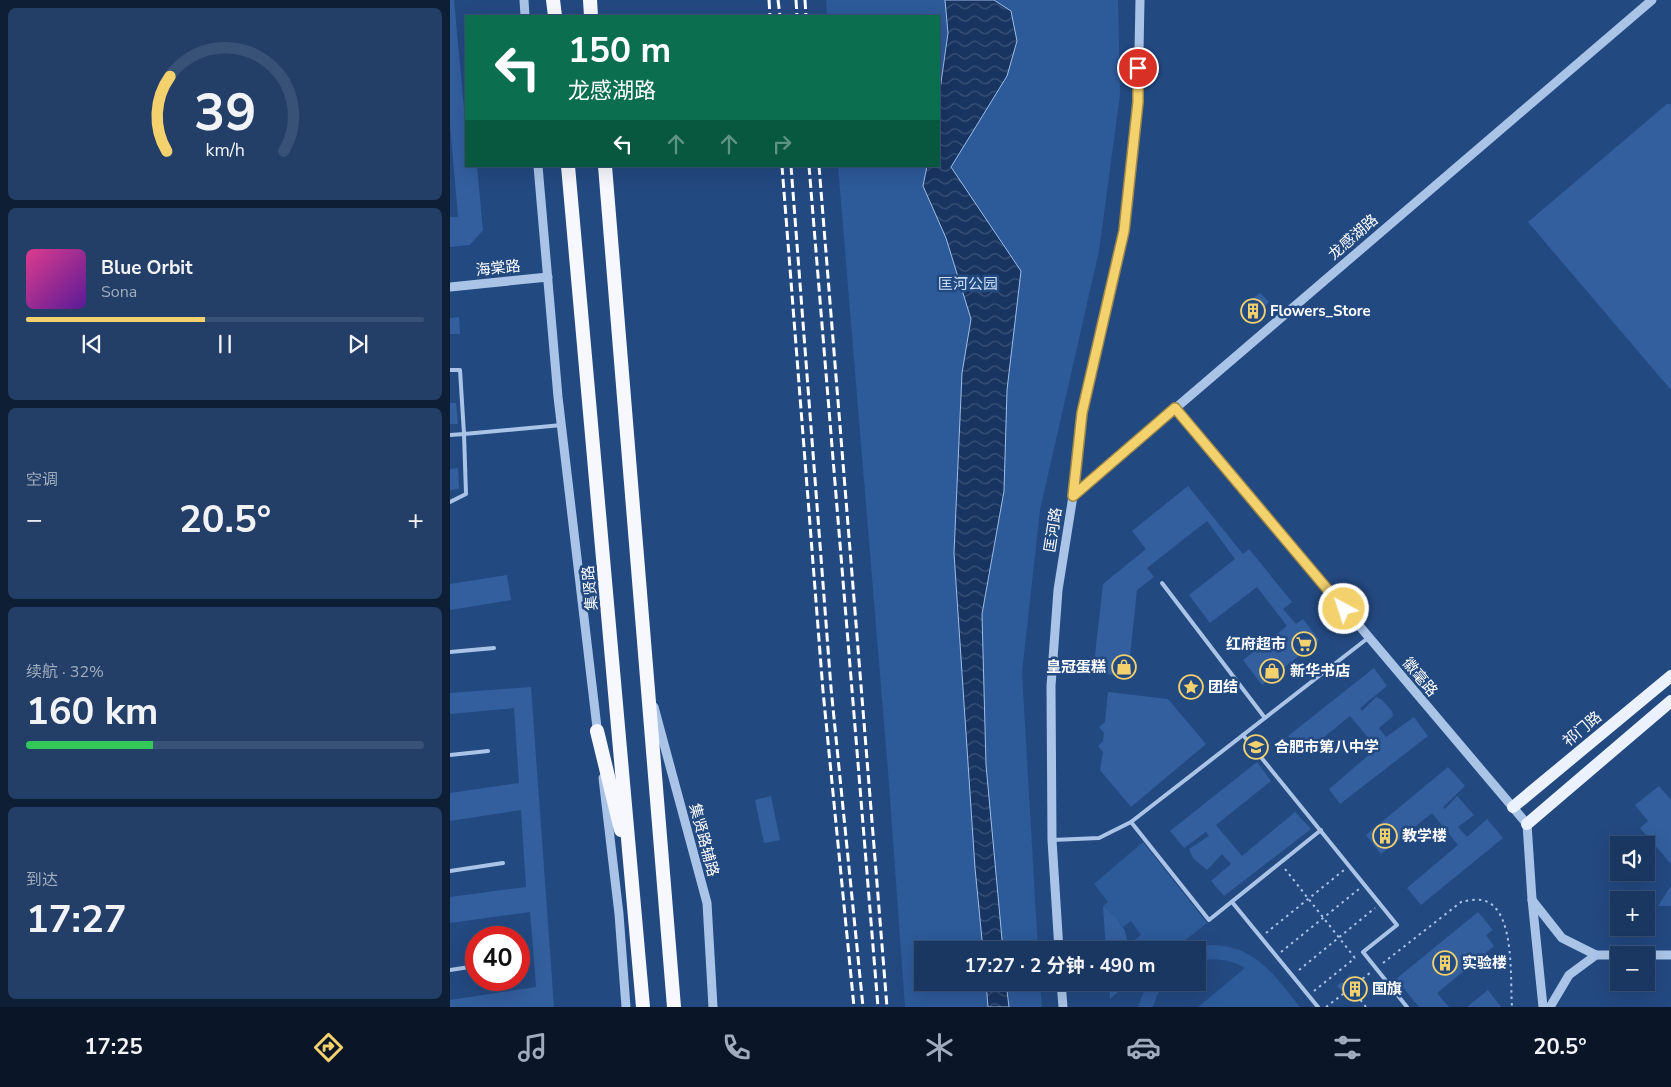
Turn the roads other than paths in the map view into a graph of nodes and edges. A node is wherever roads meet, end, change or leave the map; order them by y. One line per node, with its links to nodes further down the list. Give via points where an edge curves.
1 (524, 0): 6 (street)
2 (553, 0): 7 (highway)
3 (590, 0): 8 (highway)
4 (1140, 0): 19 (street, 匡河路, via 1138,102 1124,231 1082,413)
5 (1652, 0): 15 (street, 龙感湖路)
6 (526, 15)
7 (555, 15)
8 (591, 15)
9 (538, 167): 12 (street)
10 (568, 167): 40 (highway, 集贤路)
11 (604, 167): 26 (highway)
12 (548, 277): 13 (street, 海棠路); 16 (street)
13 (450, 287)
14 (450, 370): 17 (lane, via 460,370)
15 (1175, 408): 19 (street, 龙感湖路); 22 (street, 徽毫路)
16 (562, 425): 17 (lane); 29 (street)
17 (464, 434): 18 (lane); 20 (lane, via 466,494)
18 (450, 435)
19 (1073, 496): 37 (street, 匡河路, via 1058,590 1051,686)
20 (450, 502)
21 (1162, 583): 28 (lane)
22 (1368, 638): 28 (lane); 33 (street, 徽毫路)
23 (494, 648): 24 (lane)
24 (450, 652)
25 (1671, 676): 33 (main road, 祁门路)
26 (648, 684): 53 (highway); 54 (street, 集贤路辅路, via 707,903)
27 (1671, 701): 35 (main road)
28 (1265, 718): 30 (lane)
29 (597, 732): 40 (highway); 51 (street, via 619,914)
30 (1242, 735): 34 (lane); 36 (lane)
31 (488, 751): 32 (lane)
32 (450, 755)
33 (1513, 807): 35 (street, 徽毫路)
34 (1131, 822): 37 (lane, via 1099,838); 42 (lane, via 1209,920)
35 (1527, 824): 41 (street)
36 (1321, 830): 42 (lane); 57 (lane, via 1397,925 1363,952)
37 (1052, 840): 43 (street, 匡河路)
38 (502, 863): 39 (lane)
39 (450, 871)
40 (632, 877): 52 (highway, 集贤路)
41 (1532, 899): 44 (street, via 1562,938); 58 (street)
42 (1232, 902): 56 (lane)
43 (1058, 941)
44 (1596, 955): 45 (street); 59 (street, via 1569,975)
45 (1610, 955)
46 (1655, 955): 47 (street)
47 (1671, 955)
48 (465, 968): 49 (lane)
49 (450, 970)
50 (1062, 991): 55 (street)
51 (626, 1007)
52 (643, 1007)
53 (674, 1007)
54 (714, 1007)
55 (1063, 1007)
56 (1318, 1007)
57 (1407, 1007)
58 (1543, 1007)
59 (1550, 1007)

